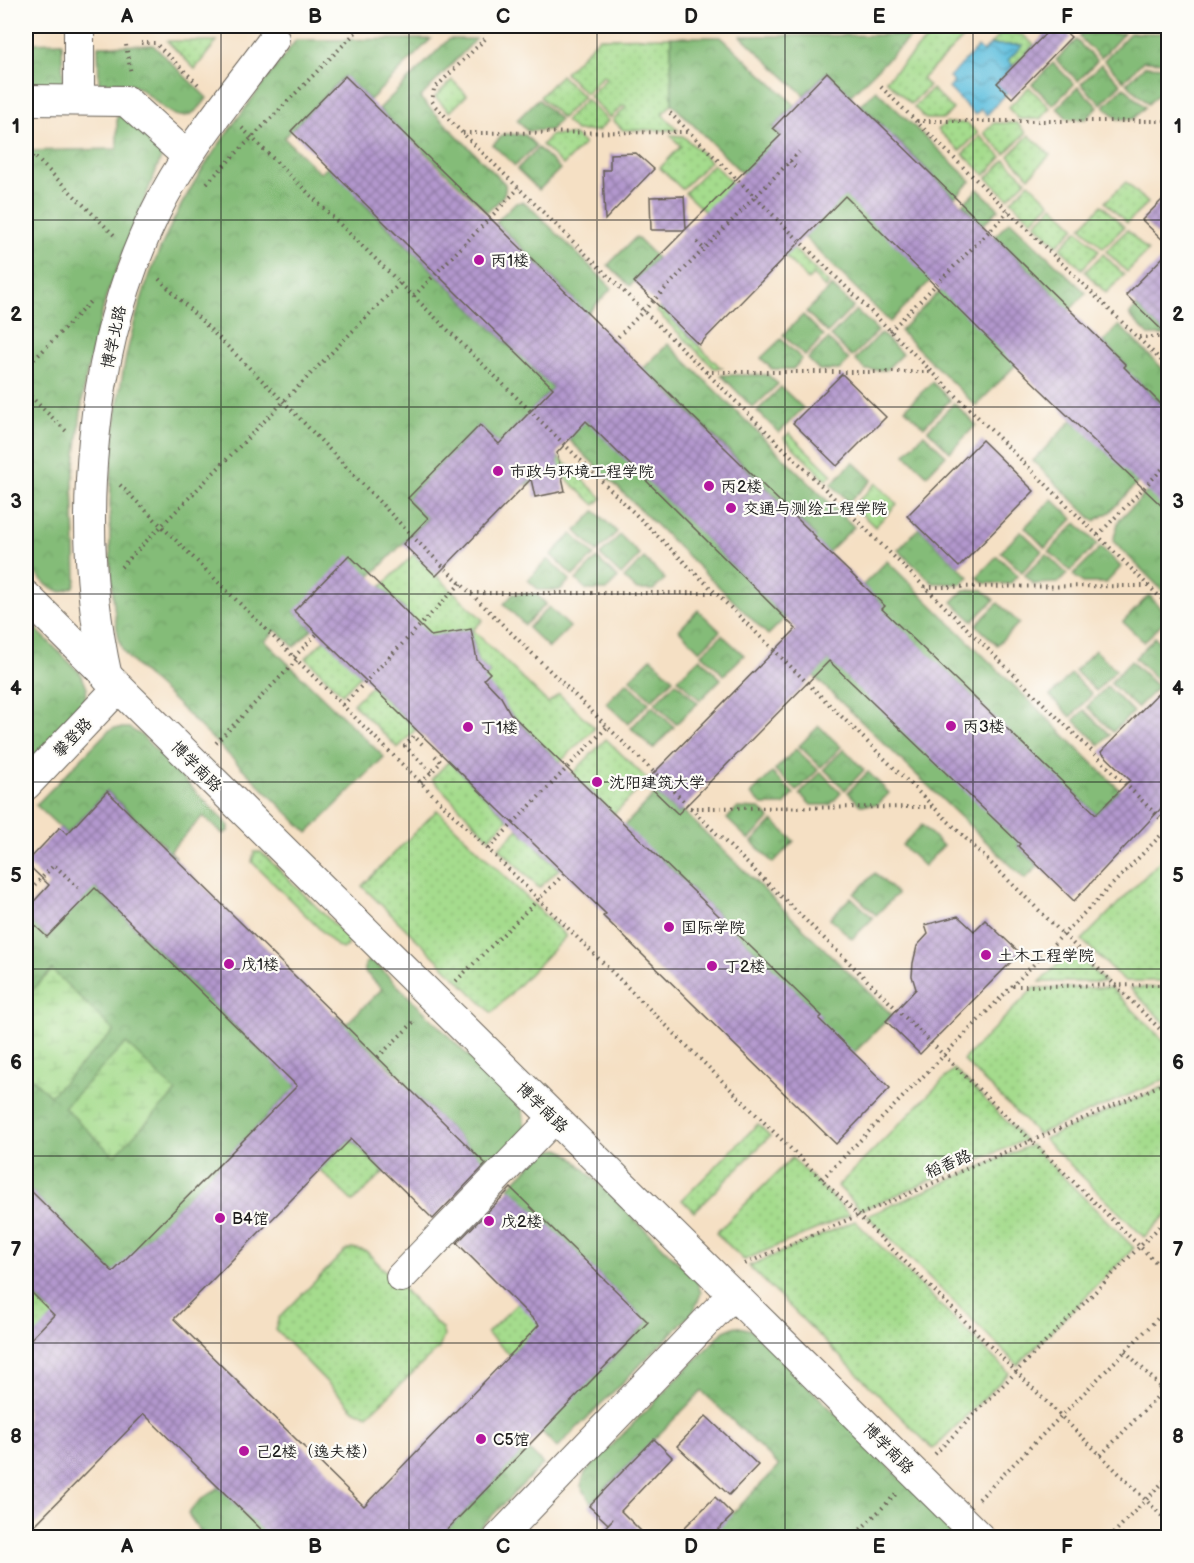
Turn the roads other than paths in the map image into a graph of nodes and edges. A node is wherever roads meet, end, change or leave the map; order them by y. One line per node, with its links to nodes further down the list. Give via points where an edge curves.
1 (79, 26): 4 (lane)
2 (274, 39): 5 (lane, 博学北路)
3 (26, 100): 4 (lane)
4 (79, 100): 5 (lane, via 126,101)
5 (187, 156): 7 (lane, 博学北路, via 156,210 125,283 98,417 91,522 95,593 100,643)
6 (26, 596): 7 (lane)
7 (113, 683): 8 (lane, 攀登路); 9 (lane, 博学南路)
8 (26, 785)
9 (554, 1118): 10 (lane); 11 (lane, 博学南路)
10 (401, 1277)
11 (735, 1280): 12 (lane); 13 (lane, 博学南路, via 915,1474)
12 (499, 1538)
13 (980, 1538)

